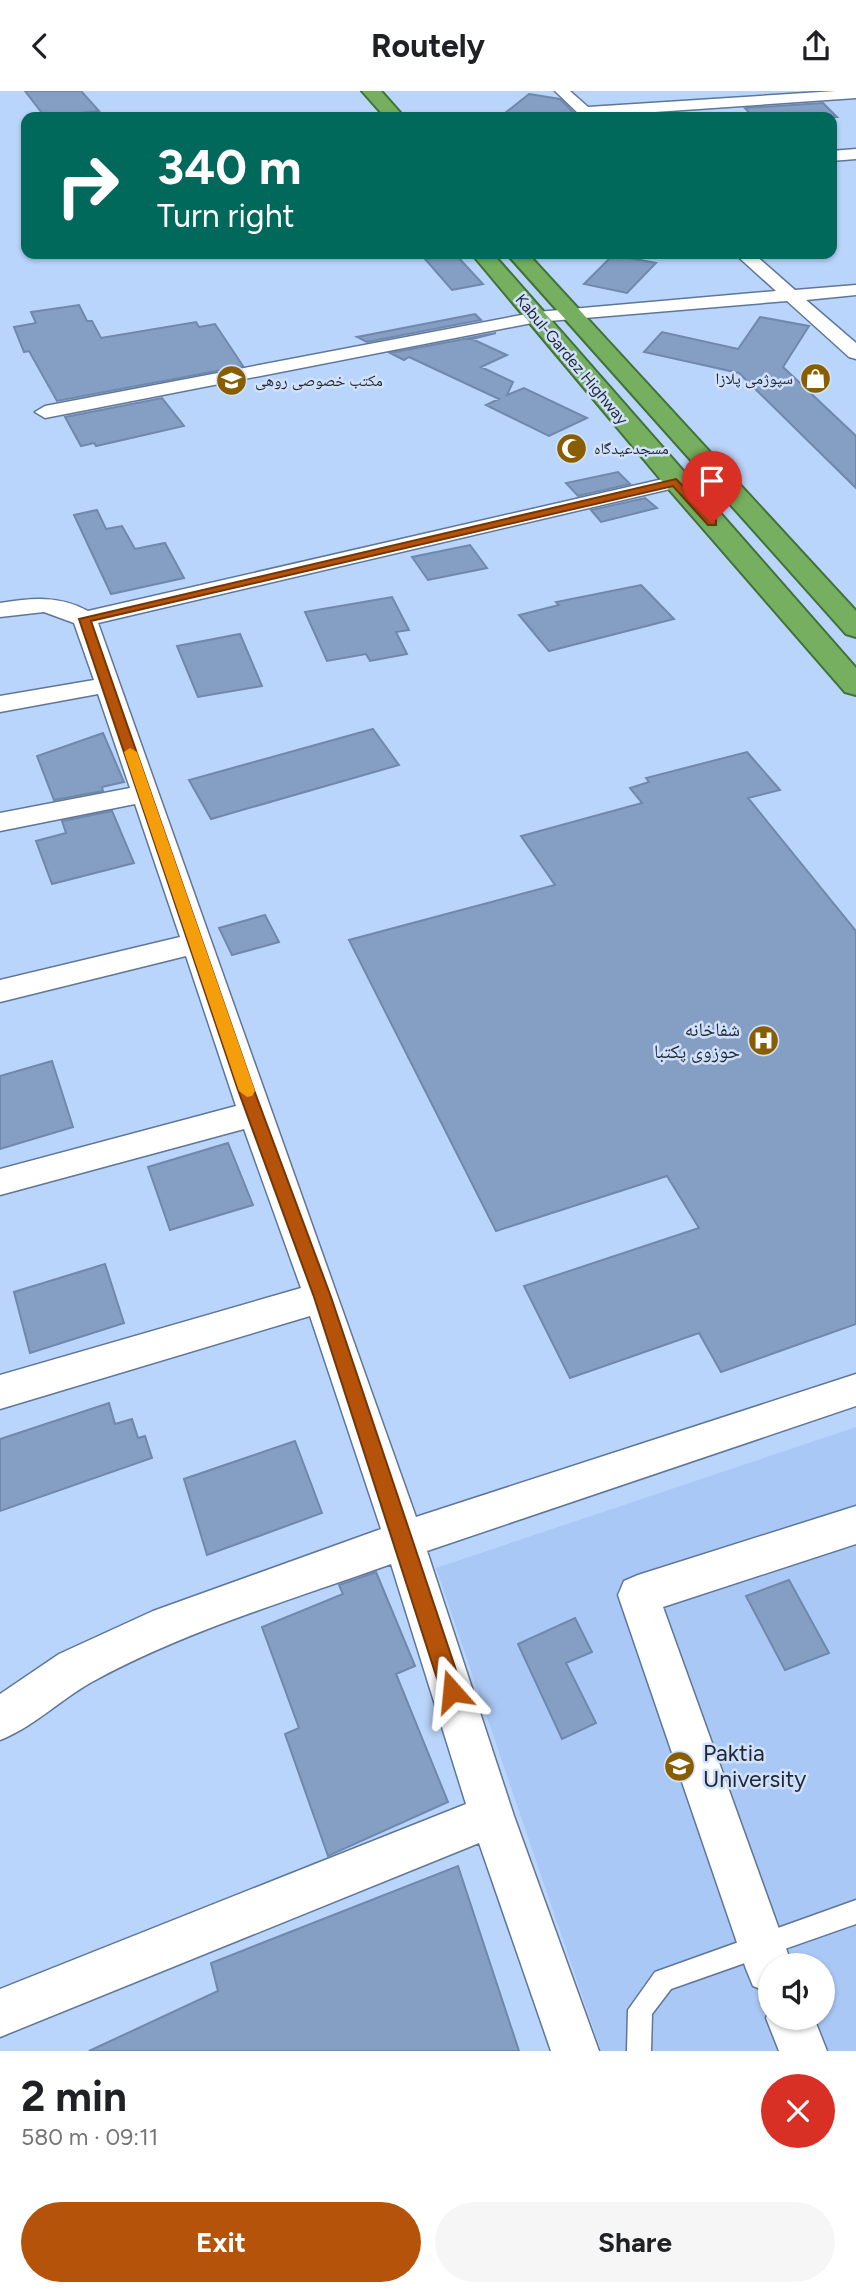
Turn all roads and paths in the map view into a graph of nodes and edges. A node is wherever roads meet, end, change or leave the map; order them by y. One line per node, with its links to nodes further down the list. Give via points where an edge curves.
1 (371, 91): 4 (highway)
2 (562, 91): 5 (street)
3 (856, 94): 6 (street)
4 (390, 112)
5 (584, 112)
6 (625, 112)
7 (856, 154): 8 (street)
8 (837, 156)
9 (486, 259): 15 (highway, Kabul-Gardez Highway)
10 (522, 259): 14 (highway, Kabul-Gardez Highway)
11 (750, 259): 13 (street)
12 (856, 290): 13 (street)
13 (791, 295): 14 (street); 16 (street)
14 (572, 314): 15 (street); 21 (highway, Kabul-Gardez Highway)
15 (537, 317): 17 (street); 18 (highway, Kabul-Gardez Highway)
16 (856, 353)
17 (45, 412)
18 (676, 482): 20 (street); 23 (highway, Kabul-Gardez Highway)
19 (0, 610): 20 (street, via 46,603)
20 (85, 619): 22 (street)
21 (856, 628)
22 (107, 685): 24 (street); 25 (street)
23 (856, 686)
24 (0, 704)
25 (145, 794): 26 (street); 27 (street)
26 (0, 822)
27 (195, 944): 28 (street); 29 (street)
28 (0, 991)
29 (255, 1114): 30 (street); 31 (street)
30 (0, 1182)
31 (323, 1297): 33 (street); 35 (street)
32 (856, 1390): 35 (street)
33 (0, 1392)
34 (856, 1525): 39 (street, via 638,1595)
35 (404, 1540): 36 (street, via 168,1625 74,1669); 37 (street)
36 (0, 1719)
37 (492, 1816): 42 (street); 44 (street)
38 (856, 1912): 40 (lane)
39 (764, 1953)
40 (773, 1953)
41 (758, 1959): 45 (lane, via 663,1980 640,2010)
42 (0, 2013)
43 (795, 2030): 46 (street)
44 (575, 2051)
45 (639, 2051)
46 (803, 2051)

